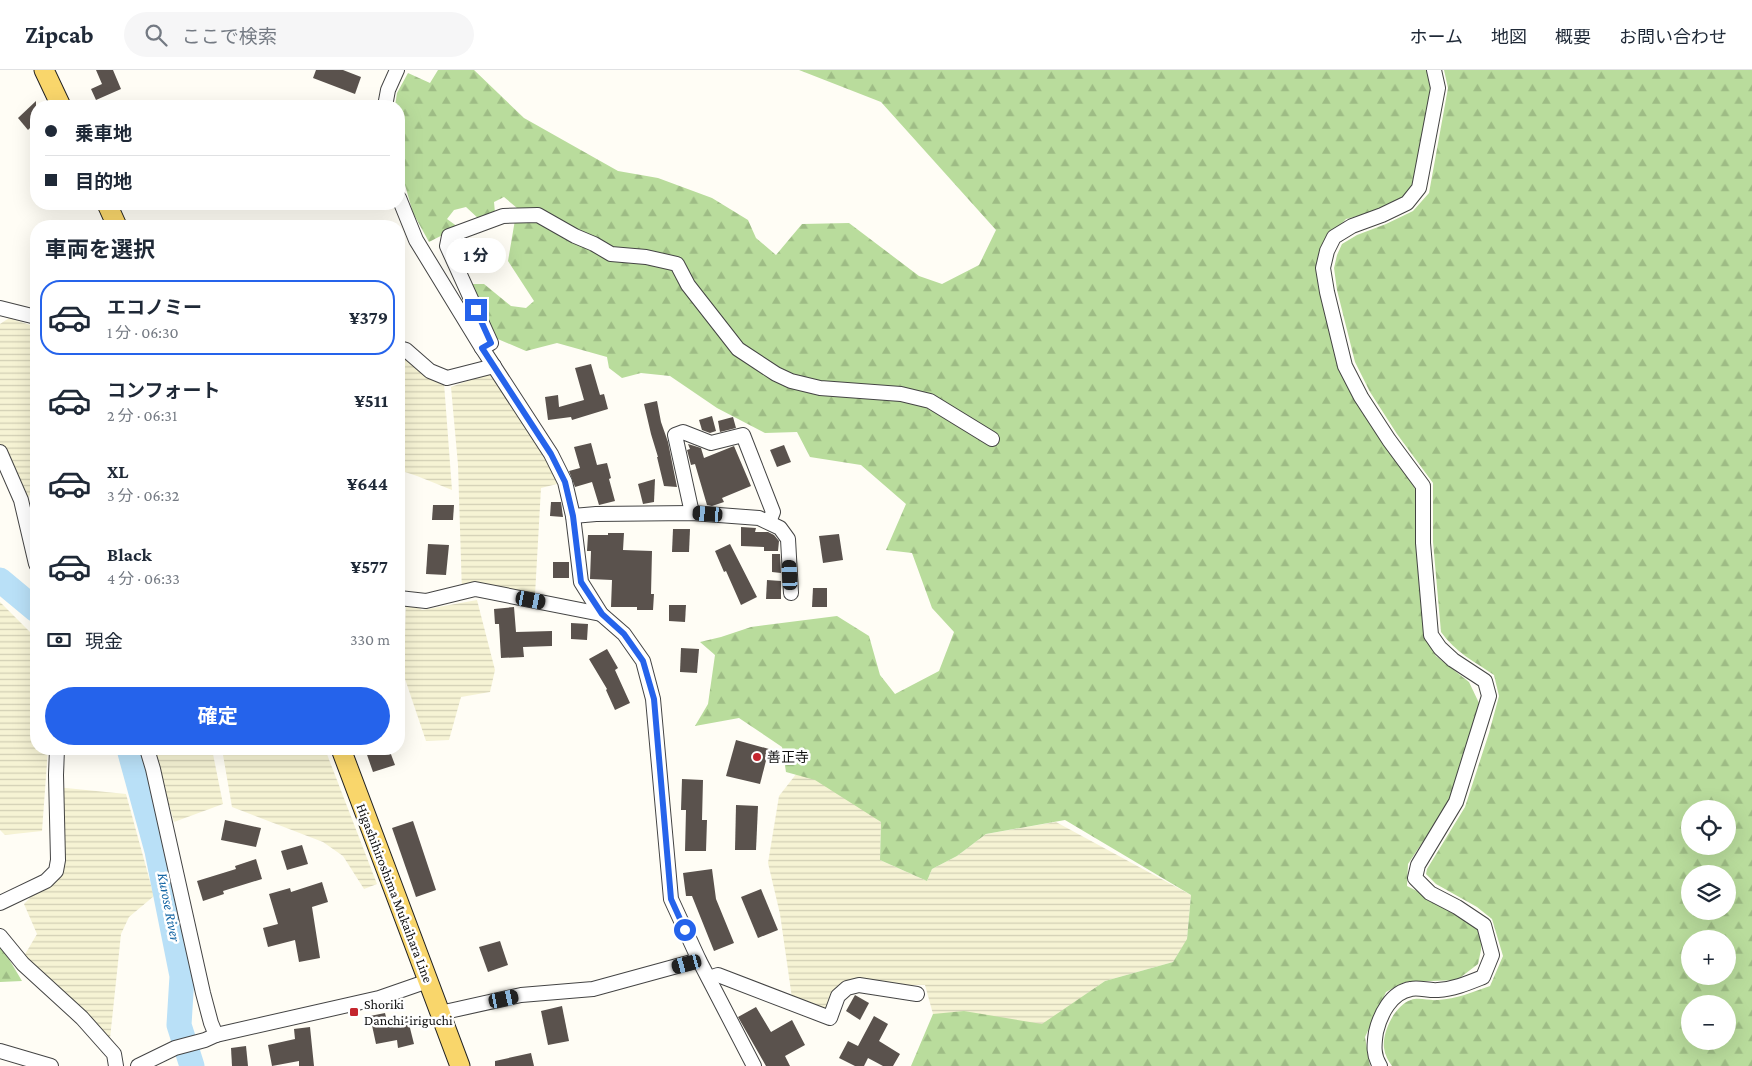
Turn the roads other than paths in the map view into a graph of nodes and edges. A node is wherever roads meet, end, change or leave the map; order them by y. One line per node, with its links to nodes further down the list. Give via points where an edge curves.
1 (44, 70): 4 (main road)
2 (397, 70): 5 (street)
3 (1434, 70): 39 (street, via 1438,88 1419,188 1407,203 1334,236 1323,268 1345,366 1371,411 1423,486 1423,543 1431,635 1453,660 1485,682 1489,696 1456,802 1418,865 1415,878 1430,893 1484,925 1492,955 1483,977 1455,988 1410,989 1395,996 1386,1007 1377,1029 1373,1048)
4 (58, 100)
5 (386, 100)
6 (404, 210): 9 (street, via 416,240)
7 (0, 308): 8 (street)
8 (30, 316)
9 (482, 348): 11 (street); 12 (street, via 491,343 447,246 449,236 503,216 538,215 611,254 677,264 688,285 738,349 776,374 820,388 901,394 930,401)
10 (405, 350): 11 (street, via 430,371 447,378)
11 (494, 366): 15 (street, via 551,454 565,482)
12 (992, 439)
13 (0, 452): 17 (street, via 21,500)
14 (692, 513): 15 (street); 16 (street, via 759,518); 16 (street, via 675,435 683,432 710,443 743,435 773,512)
15 (573, 516): 20 (street, via 581,582)
16 (769, 522): 18 (street, via 780,528 788,539)
17 (30, 538)
18 (792, 592)
19 (405, 599): 20 (street, via 426,601 475,590)
20 (602, 614): 26 (street, via 624,634 643,661 654,699 671,899)
21 (57, 755): 24 (street, via 56,871 46,881)
22 (149, 755): 31 (street, via 211,1023)
23 (343, 755): 28 (main road, Higashihiroshima Mukaihara Line)
24 (0, 903)
25 (0, 936): 35 (street, via 23,964 82,1018 109,1048)
26 (699, 960): 27 (street); 30 (street, via 593,990 521,995)
27 (709, 978): 29 (street, via 718,976 830,1018 838,996 848,988 859,985); 38 (street)
28 (428, 980): 30 (main road, Higashihiroshima Mukaihara Line); 31 (street, via 379,998)
29 (917, 994)
30 (440, 1013): 37 (main road, Higashihiroshima Mukaihara Line)
31 (211, 1038): 36 (street, via 175,1048)
32 (0, 1051): 33 (street)
33 (26, 1062): 34 (street)
34 (52, 1066)
35 (116, 1066)
36 (138, 1066)
37 (460, 1066)
38 (754, 1066)
39 (1380, 1066)

